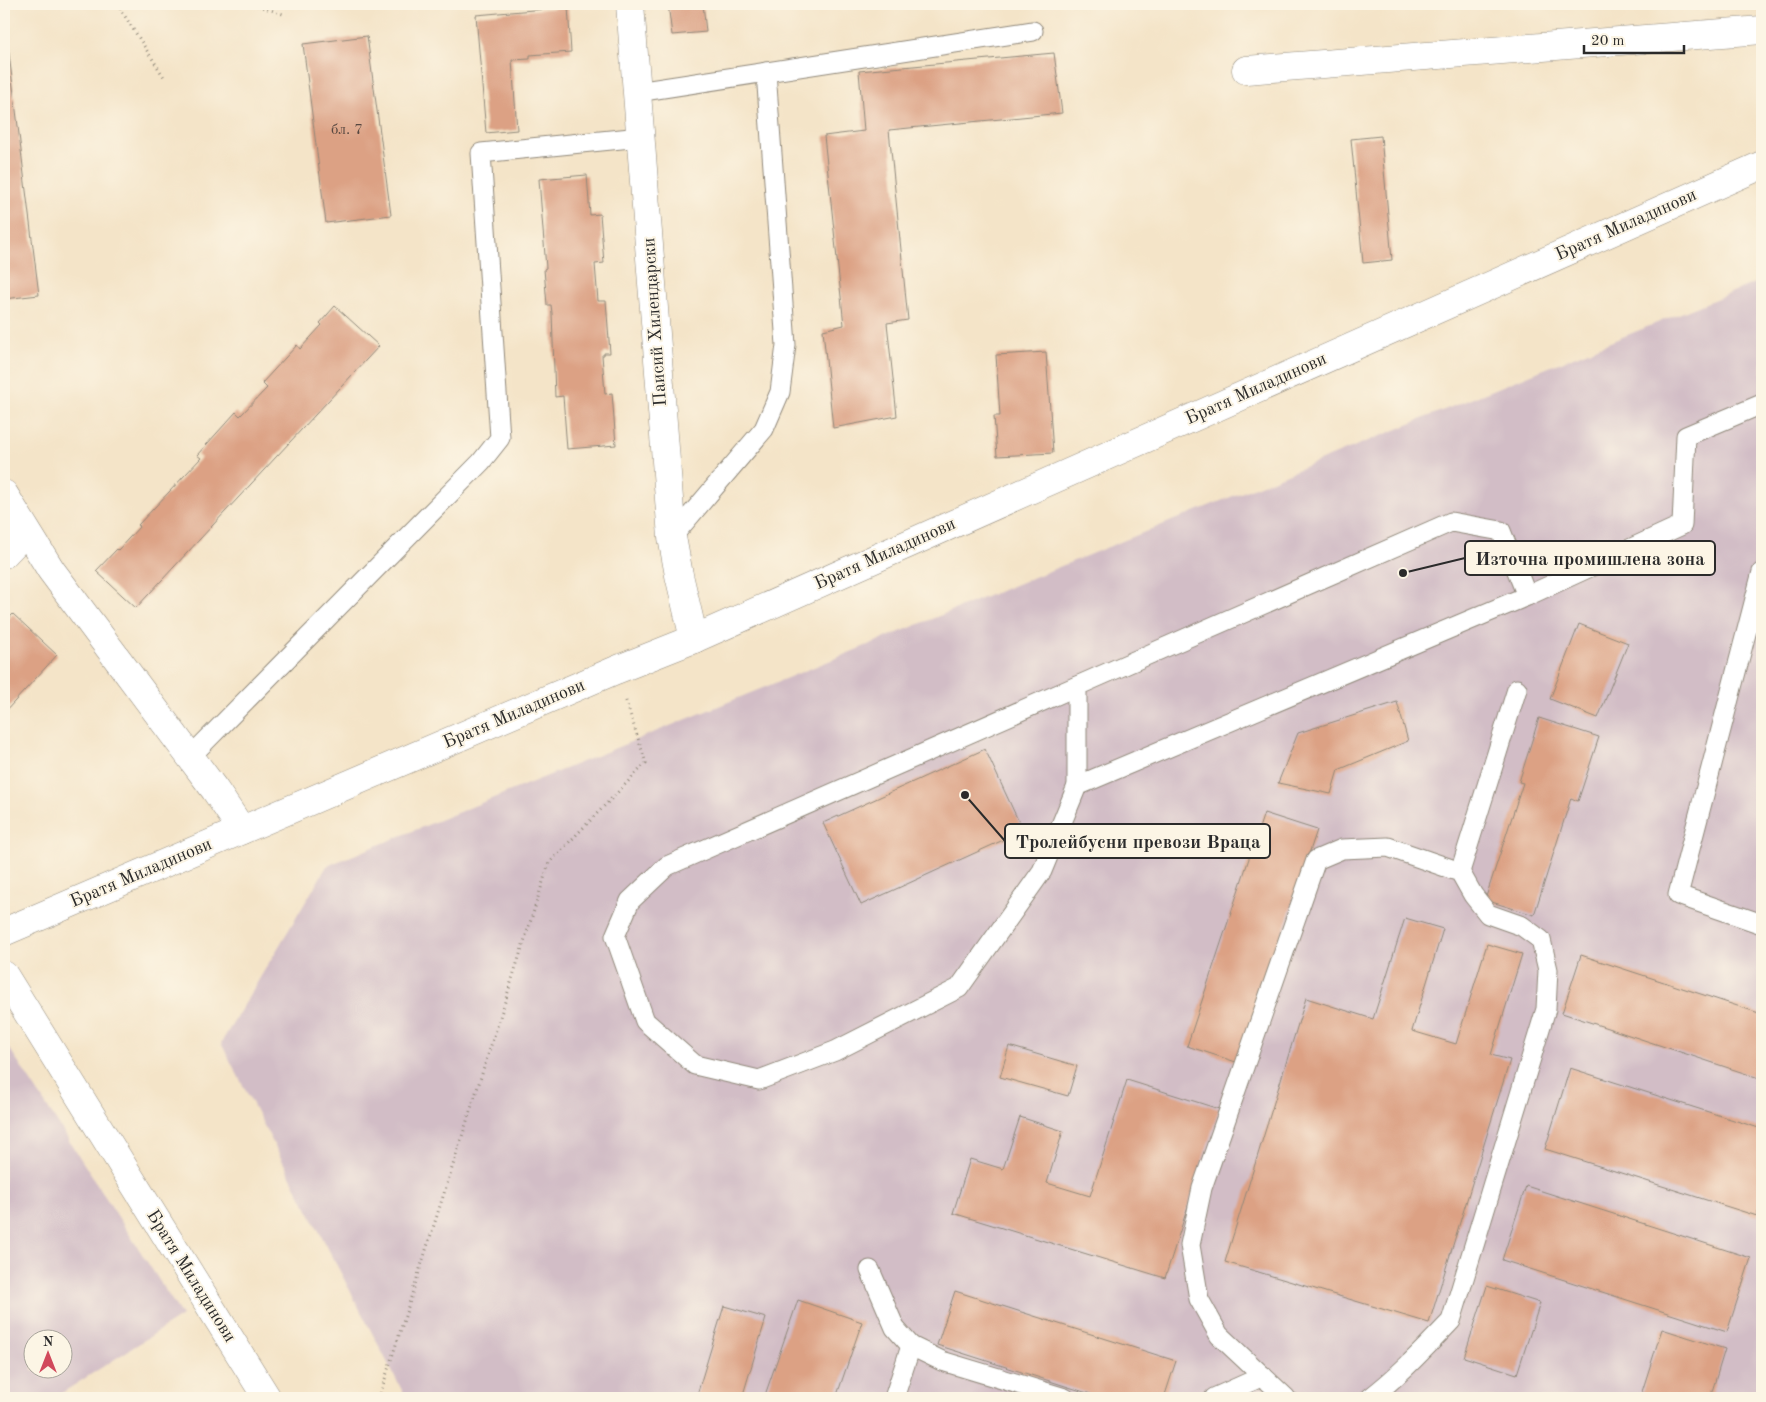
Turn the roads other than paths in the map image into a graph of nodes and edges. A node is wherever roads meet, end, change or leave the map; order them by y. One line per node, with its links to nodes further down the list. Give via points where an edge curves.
1 (630, 4): 6 (street, Паисий Хилендарски)
2 (1762, 30): 4 (street)
3 (1034, 31): 5 (lane)
4 (1246, 70)
5 (766, 72): 6 (lane); 12 (lane, via 786,345 780,392 764,429)
6 (637, 92): 7 (street, Паисий Хилендарски)
7 (641, 137): 12 (street, Паисий Хилендарски); 19 (lane, via 481,153 500,438 481,462)
8 (1762, 165): 16 (street, Братя Миладинови)
9 (1762, 404): 15 (lane, via 1686,436 1682,525)
10 (4, 494): 11 (street)
11 (26, 531): 13 (street); 19 (street, via 51,570)
12 (672, 538): 16 (street, Паисий Хилендарски)
13 (4, 554)
14 (1762, 572): 23 (lane, via 1678,895)
15 (1527, 596): 17 (lane, via 1501,531 1451,522); 20 (lane)
16 (694, 639): 21 (street, Братя Миладинови)
17 (1077, 686): 20 (lane); 20 (lane, via 667,866 630,902 615,936 645,1021 695,1064 759,1080 835,1051 959,988 1042,871)
18 (1517, 689): 22 (lane)
19 (190, 757): 21 (street)
20 (1077, 786)
21 (242, 830): 24 (street, Братя Миладинови)
22 (1460, 872): 28 (lane, via 1388,847 1342,849 1316,860 1202,1188 1190,1245 1199,1299 1219,1335); 34 (lane, via 1488,914 1522,926 1541,940 1548,970 1546,1009 1451,1321)
23 (1762, 924)
24 (4, 932)
25 (4, 975): 29 (street, Братя Миладинови)
26 (870, 1270): 27 (lane, via 896,1328)
27 (911, 1346): 30 (lane); 31 (lane, via 942,1361)
28 (1263, 1376): 32 (lane); 33 (lane)
29 (267, 1398)
30 (894, 1398)
31 (1065, 1398)
32 (1214, 1398)
33 (1286, 1398)
34 (1370, 1398)

